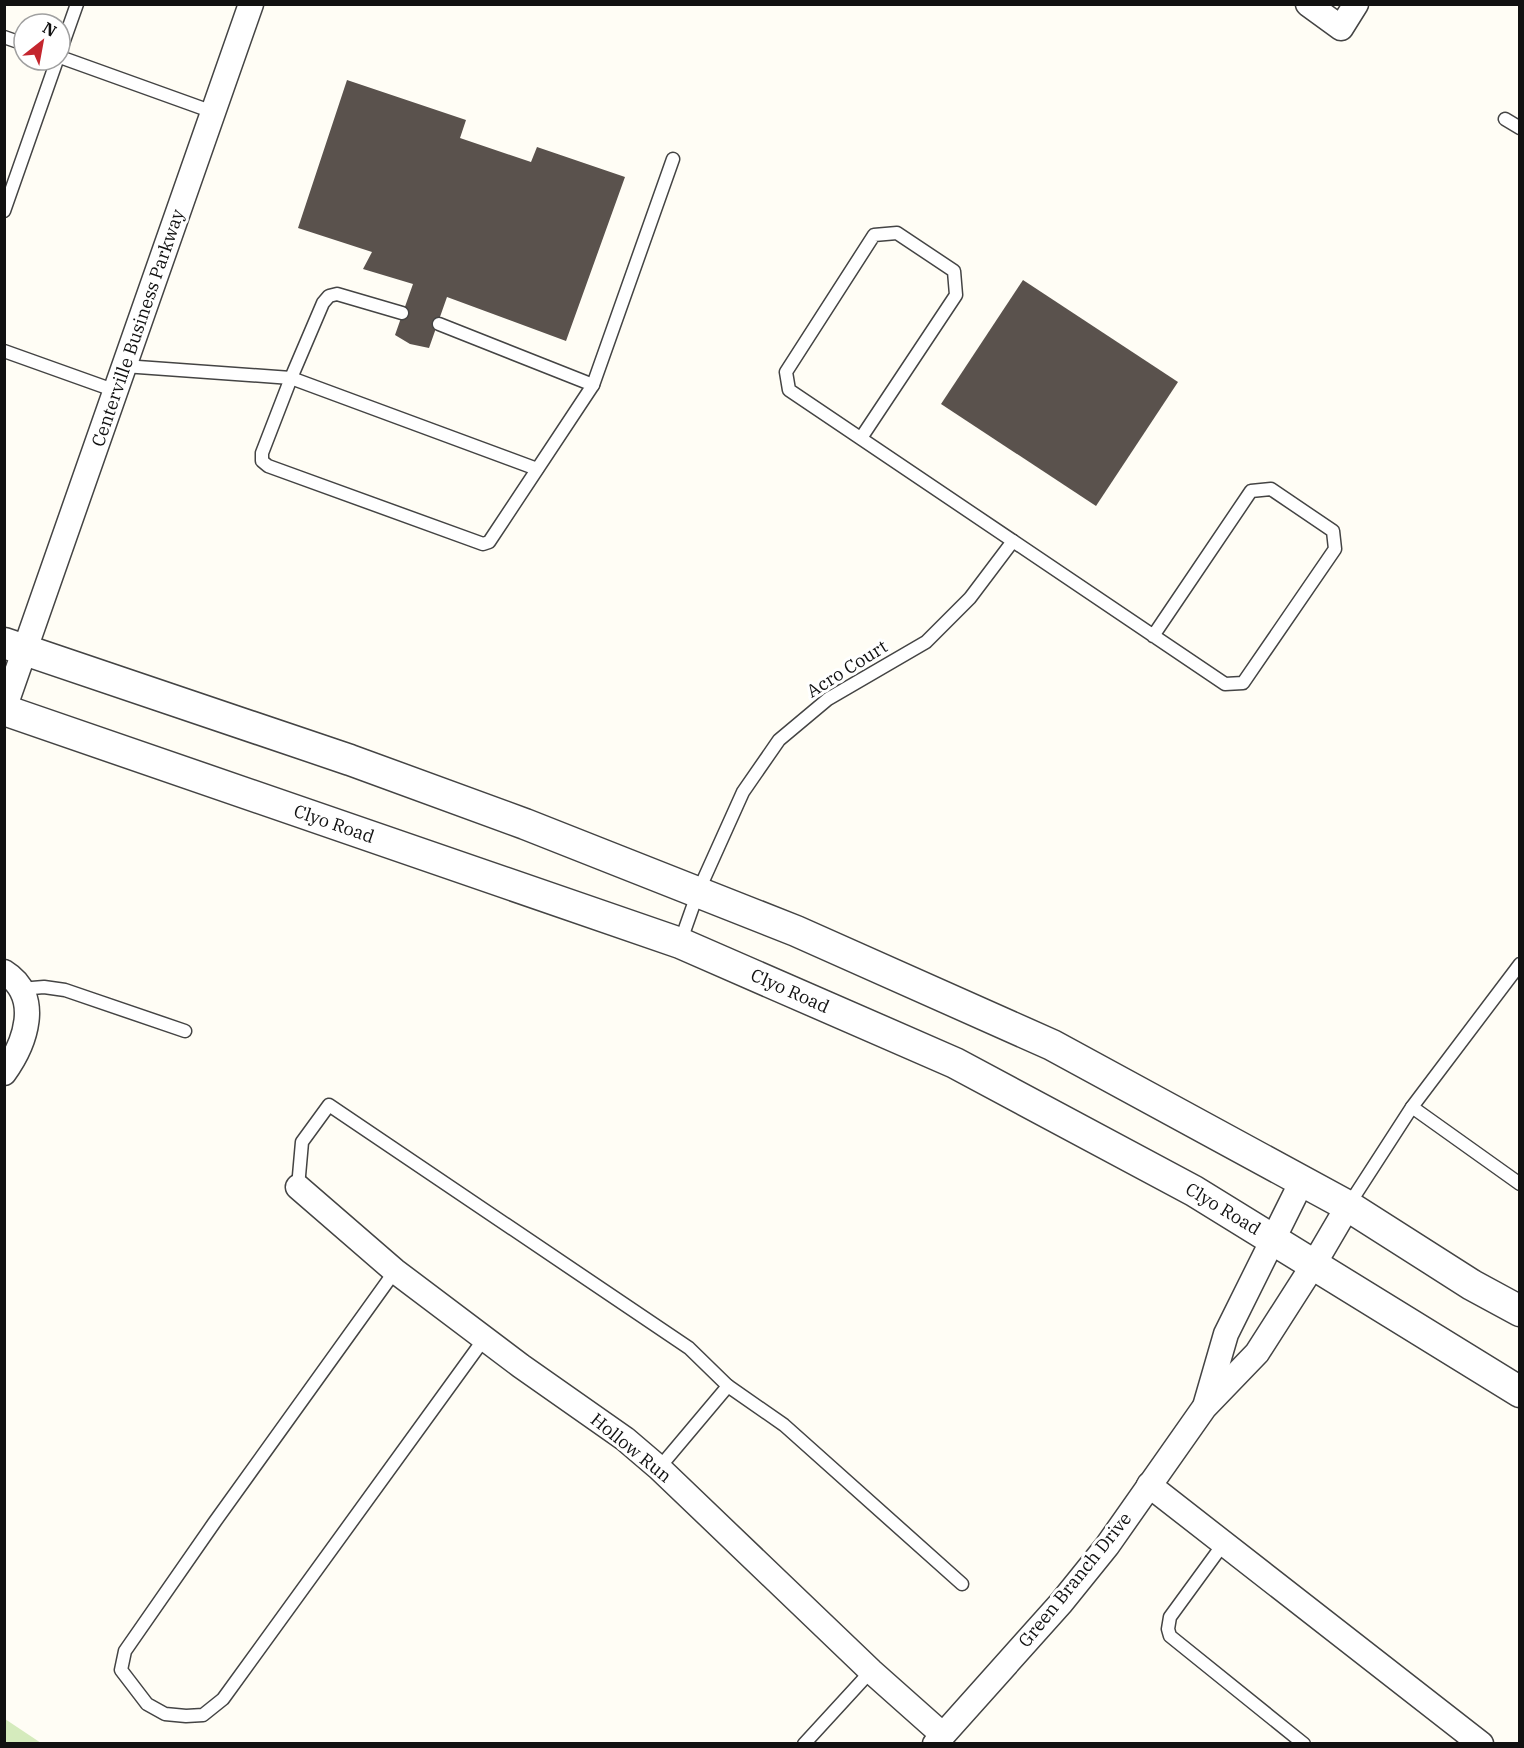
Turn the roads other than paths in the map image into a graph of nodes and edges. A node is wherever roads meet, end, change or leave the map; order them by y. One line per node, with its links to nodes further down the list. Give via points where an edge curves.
1 (251, 4): 6 (street, Centerville Business Parkway)
2 (1308, 4): 3 (street, via 1341,28)
3 (1356, 4)
4 (72, 63): 6 (lane)
5 (54, 72): 10 (lane)
6 (213, 112): 14 (street, Centerville Business Parkway)
7 (1505, 119): 8 (lane)
8 (1520, 128)
9 (673, 159): 16 (lane)
10 (4, 211)
11 (402, 313): 15 (lane, via 337,294 329,296)
12 (439, 324): 16 (lane)
13 (4, 351): 17 (lane)
14 (124, 366): 15 (lane); 17 (street, Centerville Business Parkway)
15 (291, 378): 19 (lane); 19 (lane, via 262,453 262,461 268,466 483,544 489,542)
16 (593, 385): 19 (lane)
17 (116, 391): 22 (street, Centerville Business Parkway)
18 (861, 438): 18 (lane, via 789,390 786,372 874,235 897,233 954,271 956,295); 20 (lane)
19 (537, 469)
20 (1012, 541): 21 (lane); 24 (lane, Acro Court, via 970,598 926,642 828,699 779,740 743,792)
21 (1153, 636): 21 (lane, via 1225,684 1243,683 1335,549 1333,531 1271,489 1251,491)
22 (14, 647): 23 (street, Centerville Business Parkway); 24 (street, via 350,760)
23 (4, 709): 25 (street, Clyo Road)
24 (698, 891): 25 (lane, Acro Court); 31 (street, via 1052,1045)
25 (680, 943): 35 (street, Clyo Road, via 956,1063 1194,1191)
26 (1520, 964): 30 (lane)
27 (12, 980): 28 (lane, via 90,997); 29 (street, via 27,1008 26,1031)
28 (185, 1031)
29 (4, 1073)
30 (1412, 1107): 32 (lane); 34 (lane)
31 (1302, 1181): 34 (street); 35 (street, Green Branch Drive)
32 (1520, 1184)
33 (298, 1187): 37 (street, Hollow Run); 40 (lane, via 302,1142 329,1106 689,1348)
34 (1348, 1206): 36 (street, Green Branch Drive); 38 (street)
35 (1272, 1238): 36 (street, Clyo Road); 42 (street, Green Branch Drive, via 1227,1334)
36 (1314, 1264): 41 (street, Clyo Road); 42 (street, Green Branch Drive, via 1257,1353)
37 (395, 1271): 39 (street, Hollow Run); 39 (lane, via 125,1651 121,1670 147,1704 165,1714 203,1715 223,1699)
38 (1520, 1311)
39 (484, 1338): 43 (street, Hollow Run, via 625,1439)
40 (728, 1386): 43 (lane); 46 (lane, via 784,1425)
41 (1520, 1392)
42 (1204, 1408): 44 (street, Green Branch Drive)
43 (659, 1468): 47 (street, Hollow Run)
44 (1149, 1485): 45 (street); 48 (street, Green Branch Drive, via 1061,1603)
45 (1224, 1543): 50 (lane, via 1170,1617 1170,1636); 51 (street)
46 (962, 1584)
47 (871, 1671): 48 (street, Hollow Run); 49 (lane)
48 (939, 1739)
49 (804, 1743)
50 (1304, 1743)
51 (1481, 1743)

